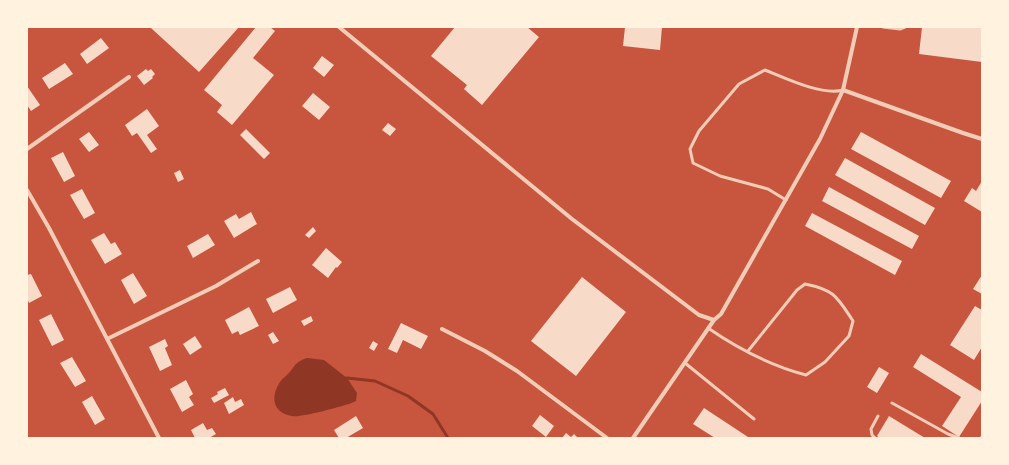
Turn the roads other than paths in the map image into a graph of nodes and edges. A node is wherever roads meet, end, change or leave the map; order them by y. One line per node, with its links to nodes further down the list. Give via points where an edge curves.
1 (339, 27): 12 (street, via 584,228 699,315)
2 (857, 27): 6 (street)
3 (883, 27): 4 (lane)
4 (905, 27)
5 (129, 77): 8 (street)
6 (843, 90): 7 (street); 10 (street, via 820,139); 10 (lane, via 834,92 795,83 764,70 739,84 700,131 690,149 693,163 720,176 768,189)
7 (982, 138)
8 (27, 149)
9 (27, 190): 15 (street, via 50,228)
10 (786, 200): 12 (street, via 721,314)
11 (258, 261): 15 (street, via 216,286)
12 (714, 320): 13 (street)
13 (708, 328): 16 (lane, via 730,343); 17 (street)
14 (442, 329): 22 (street, via 517,371)
15 (106, 339): 21 (street)
16 (748, 351): 16 (lane, via 786,370 806,375 825,362 849,336 853,321 836,296 805,284 796,290)
17 (685, 362): 20 (lane); 23 (street)
18 (892, 403): 25 (lane)
19 (878, 416): 24 (lane, via 871,430)
20 (754, 419)
21 (159, 438)
22 (607, 438)
23 (633, 438)
24 (875, 438)
25 (959, 438)

